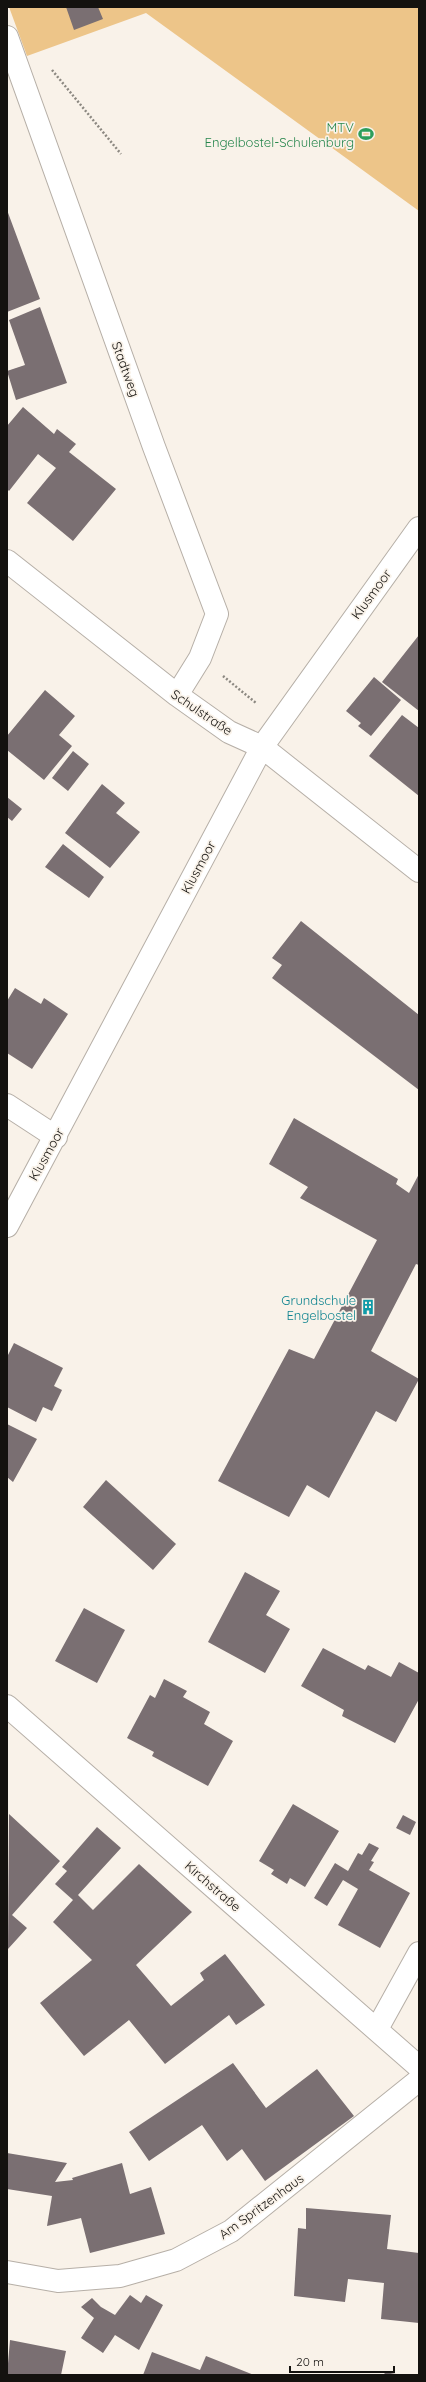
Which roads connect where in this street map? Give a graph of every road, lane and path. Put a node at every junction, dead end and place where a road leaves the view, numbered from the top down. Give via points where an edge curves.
1 (7, 37) edge
2 (21, 75) junction
3 (121, 154) dead end
4 (419, 528) edge
5 (7, 561) edge
6 (200, 658) junction
7 (177, 695) junction
8 (279, 721) junction
9 (262, 747) junction
10 (419, 871) edge
11 (7, 1105) edge
12 (56, 1137) junction
13 (7, 1226) edge
14 (7, 1706) edge
15 (419, 1953) edge
16 (377, 2029) junction
17 (419, 2067) edge
18 (419, 2080) edge
19 (7, 2272) edge

1 - 2 street, Stadtweg
2 - 3 path via 46,63
2 - 6 street, Stadtweg via 151,439 217,614
4 - 8 street, Klusmoor
5 - 7 street, Schulstraße
6 - 7 street, Stadtweg
6 - 8 path
7 - 9 street, Schulstraße via 229,732
8 - 9 street, Klusmoor
9 - 10 street, Schulstraße
9 - 12 street, Klusmoor
11 - 12 street
12 - 13 street, Klusmoor
14 - 16 street, Kirchstraße
15 - 16 street
16 - 17 street, Kirchstraße
18 - 19 street, Am Spritzenhaus via 232,2231 176,2260 120,2276 58,2281

